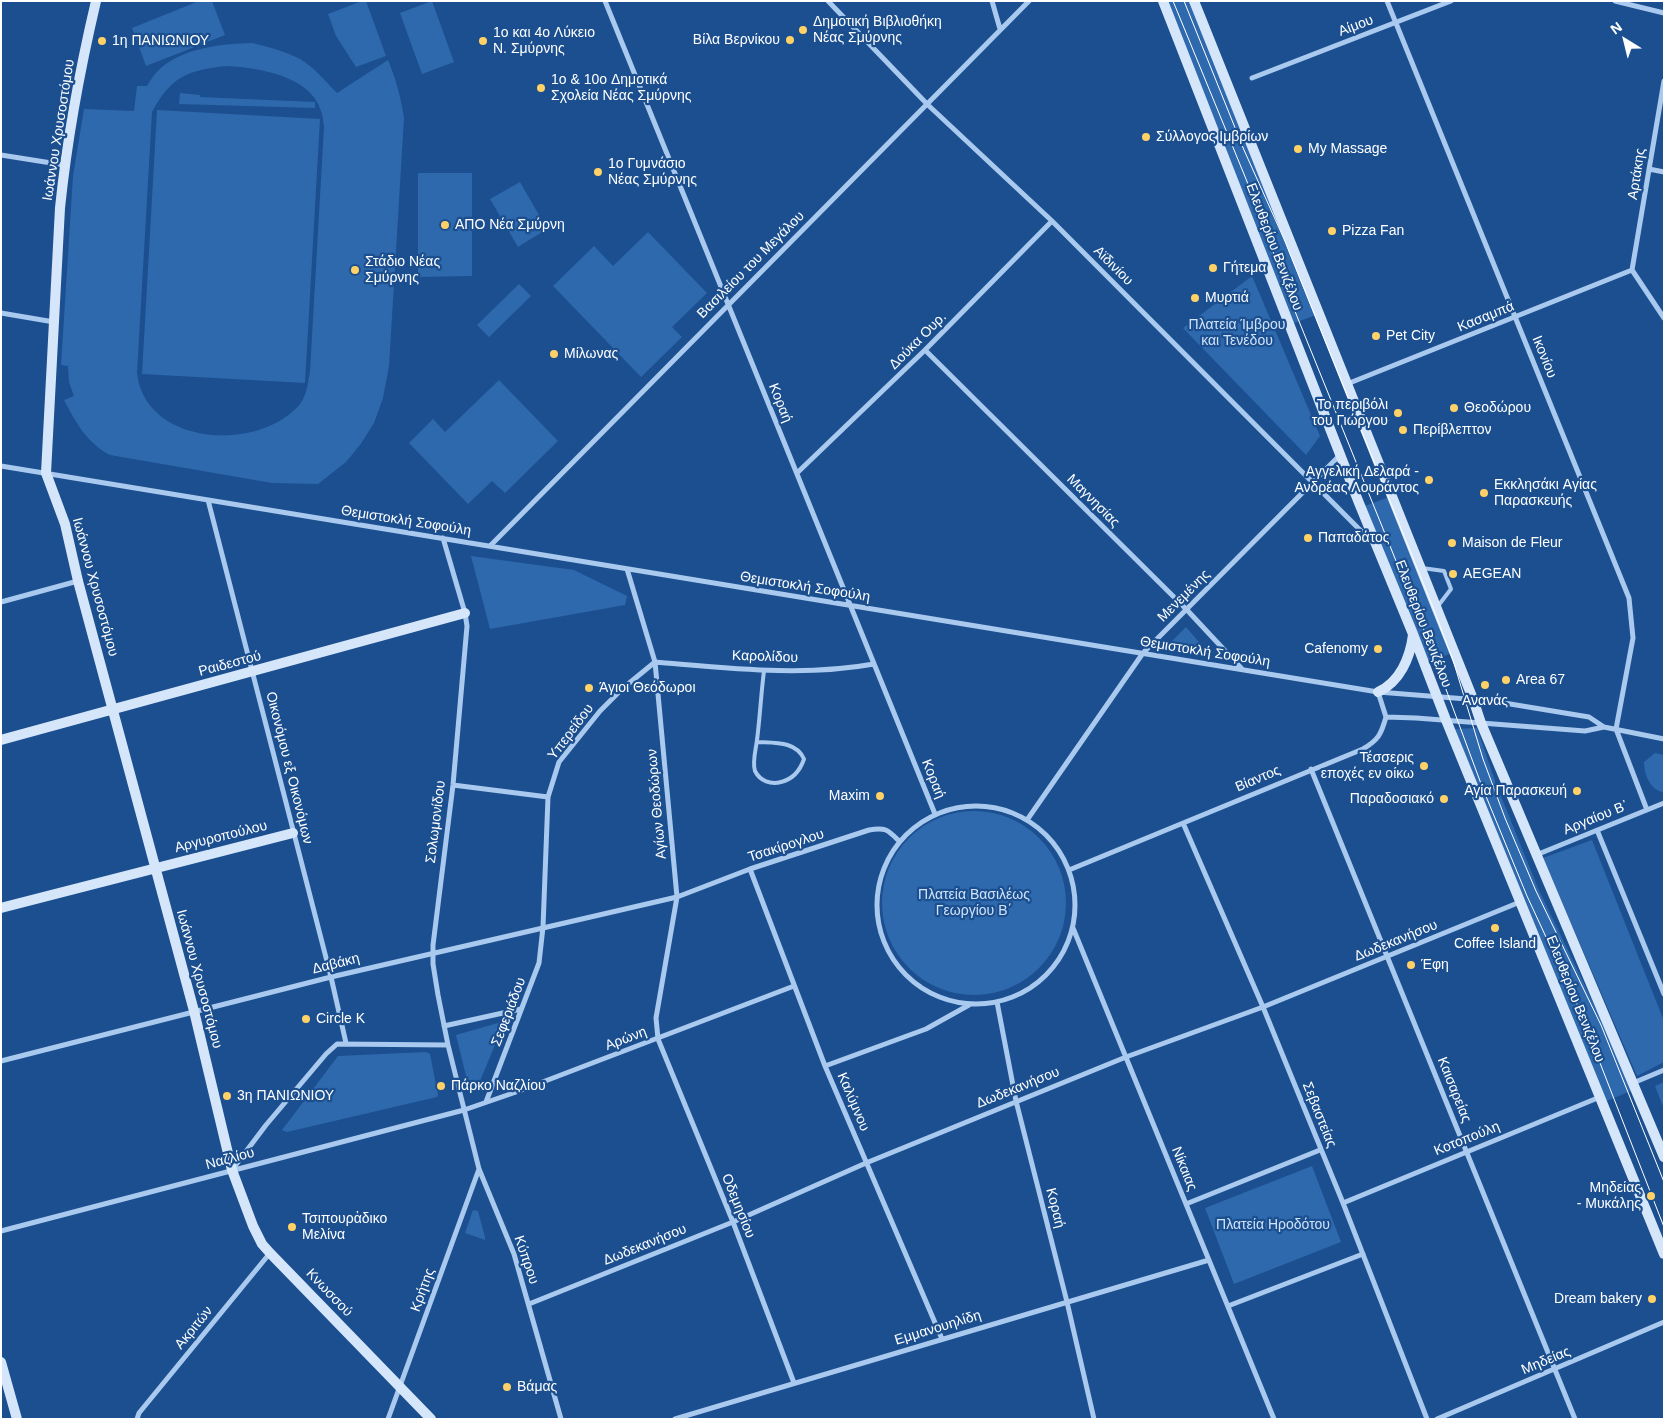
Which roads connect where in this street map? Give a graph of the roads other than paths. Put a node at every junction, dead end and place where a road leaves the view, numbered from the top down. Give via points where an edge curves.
1 (96, 1) edge
2 (606, 1) edge
3 (828, 1) edge
4 (992, 1) edge
5 (1029, 1) edge
6 (1163, 1) edge
7 (1194, 1) edge
8 (1387, 1) edge
9 (1451, 1) edge
10 (1614, 1) edge
11 (1664, 13) edge
12 (1396, 23) junction
13 (1000, 30) junction
14 (1252, 78) dead end
15 (1664, 81) edge
16 (928, 105) junction
17 (1, 155) edge
18 (64, 165) junction
19 (1649, 169) junction
20 (1664, 172) edge
21 (1052, 221) junction
22 (1632, 270) junction
23 (728, 304) junction
24 (1, 313) edge
25 (1516, 317) junction
26 (1664, 318) edge
27 (54, 322) junction
28 (925, 350) junction
29 (1347, 384) junction
30 (1341, 454) junction
31 (1, 466) edge
32 (46, 473) junction
33 (797, 473) junction
34 (1312, 482) junction
35 (208, 500) junction
36 (443, 538) junction
37 (490, 546) junction
38 (1379, 549) junction
39 (1420, 568) junction
40 (627, 569) junction
41 (78, 581) junction
42 (1, 602) edge
43 (849, 605) junction
44 (1436, 608) junction
45 (1187, 610) junction
46 (466, 613) junction
47 (1414, 634) junction
48 (1143, 653) junction
49 (655, 662) junction
50 (874, 664) junction
51 (1242, 670) junction
52 (764, 671) junction
53 (253, 672) junction
54 (1378, 692) junction
55 (1437, 697) junction
56 (1473, 699) junction
57 (114, 710) junction
58 (1386, 718) junction
59 (1446, 720) junction
60 (1481, 722) junction
61 (1604, 727) junction
62 (1616, 729) junction
63 (1664, 739) edge
64 (1, 740) edge
65 (757, 742) junction
66 (1311, 770) junction
67 (453, 785) junction
68 (548, 797) junction
69 (1664, 804) edge
70 (1647, 810) junction
71 (935, 814) junction
72 (1027, 820) junction
73 (1183, 823) junction
74 (1597, 830) junction
75 (293, 833) junction
76 (899, 841) junction
77 (1536, 854) junction
78 (156, 867) junction
79 (750, 870) junction
80 (1069, 870) junction
81 (677, 897) junction
82 (1520, 902) junction
83 (1, 908) edge
84 (544, 927) junction
85 (1072, 928) junction
86 (433, 952) junction
87 (1388, 956) junction
88 (331, 977) junction
89 (794, 986) junction
90 (1664, 994) edge
91 (997, 1002) junction
92 (970, 1004) junction
93 (1263, 1007) junction
94 (521, 1010) junction
95 (194, 1011) junction
96 (444, 1026) junction
97 (658, 1039) junction
98 (346, 1043) junction
99 (448, 1046) junction
100 (1126, 1057) junction
101 (1, 1061) edge
102 (826, 1066) junction
103 (1664, 1070) edge
104 (1633, 1083) junction
105 (1600, 1097) junction
106 (1016, 1101) junction
107 (486, 1102) junction
108 (464, 1110) junction
109 (1320, 1150) junction
110 (1466, 1152) junction
111 (1664, 1157) edge
112 (866, 1164) junction
113 (479, 1169) junction
114 (232, 1170) junction
115 (1343, 1203) junction
116 (1186, 1204) junction
117 (733, 1222) junction
118 (1, 1231) edge
119 (270, 1253) junction
120 (1363, 1254) junction
121 (1664, 1254) edge
122 (1209, 1260) junction
123 (1067, 1302) junction
124 (529, 1304) junction
125 (1228, 1306) junction
126 (1664, 1322) edge
127 (942, 1339) junction
128 (1, 1363) edge
129 (1555, 1370) junction
130 (794, 1383) junction
131 (400, 1386) junction
132 (17, 1419) edge
133 (137, 1419) edge
134 (388, 1419) edge
135 (431, 1419) edge
136 (561, 1419) edge
137 (675, 1419) edge
138 (1094, 1419) edge
139 (1274, 1419) edge
140 (1427, 1419) edge
141 (1437, 1419) edge
142 (1575, 1419) edge

1 - 18 main road, Ιωάννου Χρυσοστόμου
2 - 23 street, Κοραή
3 - 16 street, Αϊδινίου
4 - 13 street
5 - 13 street, Βασιλείου του Μεγάλου
6 - 30 main road, Ελευθερίου Βενιζέλου
7 - 29 main road, Ελευθερίου Βενιζέλου
8 - 12 street, Ικονίου
9 - 12 street, Αίμου
10 - 11 street
12 - 14 street, Αίμου
12 - 25 street, Ικονίου
13 - 16 street, Βασιλείου του Μεγάλου
15 - 19 street, Αρτάκης
16 - 21 street, Αϊδινίου
16 - 23 street, Βασιλείου του Μεγάλου
17 - 18 street
18 - 27 main road, Ιωάννου Χρυσοστόμου
19 - 20 street
19 - 22 street, Αρτάκης
21 - 28 street, Δούκα Ουρ.
21 - 34 street, Αϊδινίου
22 - 25 street, Κασαμπά
22 - 26 street
23 - 33 street, Κοραή
23 - 37 street, Βασιλείου του Μεγάλου
24 - 27 street
25 - 29 street, Κασαμπά
25 - 62 street, Ικονίου via 1630,598 1634,638
27 - 32 main road, Ιωάννου Χρυσοστόμου
28 - 33 street, Δούκα Ουρ.
28 - 45 street, Μαγνησίας
29 - 39 main road, Ελευθερίου Βενιζέλου
30 - 34 street, Μενεμένης
30 - 38 main road, Ελευθερίου Βενιζέλου
31 - 32 street, Θεμιστοκλή Σοφούλη
32 - 35 street, Θεμιστοκλή Σοφούλη
32 - 41 main road, Ιωάννου Χρυσοστόμου via 65,524
33 - 43 street, Κοραή
34 - 38 street, Αϊδινίου
34 - 45 street, Μενεμένης
35 - 36 street, Θεμιστοκλή Σοφούλη
35 - 53 street, Οικονόμου εξ Οικονόμων
36 - 37 street, Θεμιστοκλή Σοφούλη
36 - 46 street, Σολωμονίδου
37 - 40 street, Θεμιστοκλή Σοφούλη
38 - 47 main road, Ελευθερίου Βενιζέλου
39 - 44 main road, Ελευθερίου Βενιζέλου
39 - 44 lane via 1444,571 1448,580 1451,589
40 - 43 street, Θεμιστοκλή Σοφούλη
40 - 49 street, Αγίων Θεοδώρων
41 - 42 street
41 - 57 main road, Ιωάννου Χρυσοστόμου
43 - 48 street, Θεμιστοκλή Σοφούλη
43 - 50 street, Κοραή
44 - 56 main road, Ελευθερίου Βενιζέλου
45 - 48 street, Μενεμένης
45 - 51 street, Μαγνησίας
46 - 53 main road, Ραιδεστού
46 - 67 street, Σολωμονίδου via 467,644
47 - 54 main road via 1410,654 1402,670
47 - 55 main road, Ελευθερίου Βενιζέλου
48 - 51 street, Θεμιστοκλή Σοφούλη
48 - 72 street, Μενεμένης
49 - 52 street, Καρολίδου
49 - 68 street, Υπερείδου via 622,689 587,725 559,762
49 - 81 street, Αγίων Θεοδώρων
50 - 52 street, Καρολίδου via 849,669
50 - 71 street, Κοραή
51 - 54 street, Θεμιστοκλή Σοφούλη
52 - 65 lane
53 - 57 main road, Ραιδεστού
53 - 75 street, Οικονόμου εξ Οικονόμων
54 - 55 street, Θεμιστοκλή Σοφούλη
54 - 58 street
55 - 56 street, Θεμιστοκλή Σοφούλη
55 - 59 main road, Ελευθερίου Βενιζέλου
56 - 60 main road, Ελευθερίου Βενιζέλου
56 - 61 street, Θεμιστοκλή Σοφούλη via 1589,717
57 - 64 main road, Ραιδεστού
57 - 78 main road, Ιωάννου Χρυσοστόμου
58 - 59 street
58 - 66 street, Βίαντος via 1381,734 1373,743
59 - 60 street, Θεμιστοκλή Σοφούλη
59 - 82 main road, Ελευθερίου Βενιζέλου
60 - 61 street, Θεμιστοκλή Σοφούλη via 1585,731
60 - 77 main road, Ελευθερίου Βενιζέλου
61 - 62 street, Θεμιστοκλή Σοφούλη
62 - 63 street, Θεμιστοκλή Σοφούλη
62 - 70 street
65 - 65 lane via 755,770 771,784 783,782 802,767 804,759 795,747
66 - 73 street, Βίαντος
66 - 87 street, Καισαρείας
67 - 68 street
67 - 86 street, Σολωμονίδου
68 - 84 street, Υπερείδου
69 - 70 street, Αργαίου Β᾽
70 - 74 street, Αργαίου Β᾽
71 - 72 street via 966,806 982,806 1013,812
71 - 76 street
72 - 80 street via 1048,837
73 - 80 street, Βίαντος
73 - 93 street, Σεβαστείας
74 - 77 street, Αργαίου Β᾽
74 - 90 street
75 - 78 main road, Αργυροπούλου
75 - 88 street, Οικονόμου εξ Οικονόμων
76 - 79 street, Τσακίρογλου via 882,828 869,830
76 - 92 street via 888,856 877,892 876,910 885,947 901,971 922,989 938,997
77 - 104 main road, Ελευθερίου Βενιζέλου
78 - 83 main road, Αργυροπούλου
78 - 95 main road, Ιωάννου Χρυσοστόμου
79 - 81 street, Τσακίρογλου
79 - 89 street, Καλύμνου
80 - 85 street via 1075,911
81 - 84 street, Δαβάκη
81 - 97 street, Αγίων Θεοδώρων via 656,1018
82 - 87 street, Δωδεκανήσου
82 - 105 main road, Ελευθερίου Βενιζέλου
84 - 86 street, Δαβάκη
84 - 94 street, Σεφεριάδου via 539,963
85 - 91 street via 1058,960 1040,981
85 - 100 street, Νίκαιας
86 - 88 street, Δαβάκη
86 - 96 street, Σολωμονίδου
87 - 93 street, Δωδεκανήσου
87 - 110 street, Καισαρείας
88 - 95 street, Δαβάκη
88 - 98 street, Οικονόμου εξ Οικονόμων
89 - 97 street, Αρώνη
89 - 102 street, Καλύμνου
91 - 92 street
91 - 106 street, Κοραή
92 - 102 street via 926,1029
93 - 100 street, Δωδεκανήσου
93 - 109 street, Σεβαστείας
94 - 96 street
94 - 107 street, Σεφεριάδου
95 - 101 street, Δαβάκη
95 - 114 main road, Ιωάννου Χρυσοστόμου
96 - 99 street, Σολωμονίδου
97 - 107 street, Αρώνη
97 - 117 street, Οδεμησίου
98 - 99 street
98 - 114 street via 337,1044 326,1054
99 - 108 street, Σολωμονίδου
100 - 106 street, Δωδεκανήσου
100 - 116 street, Νίκαιας
102 - 112 street, Καλύμνου
103 - 104 street
104 - 111 main road, Ελευθερίου Βενιζέλου
105 - 110 street, Κοτοπούλη
105 - 121 main road, Ελευθερίου Βενιζέλου
106 - 112 street, Δωδεκανήσου
106 - 123 street, Κοραή
107 - 108 street, Αρώνη
108 - 113 street, Κύπρου
108 - 114 street, Ναζλίου
109 - 115 street, Σεβαστείας
109 - 116 street
110 - 115 street, Κοτοπούλη
110 - 129 street, Καισαρείας
112 - 117 street, Δωδεκανήσου
112 - 127 street, Καλύμνου
113 - 124 street, Κύπρου via 514,1254
113 - 131 street, Κρήτης
114 - 118 street, Ναζλίου
114 - 119 main road, Κνωσσού via 253,1226
115 - 120 street, Σεβαστείας
116 - 122 street, Νίκαιας
117 - 124 street, Δωδεκανήσου
117 - 130 street, Οδεμησίου
119 - 131 main road, Κνωσσού
119 - 133 street, Ακριτών
120 - 125 street
120 - 140 street, Σεβαστείας
122 - 123 street, Εμμανουηλίδη
122 - 125 street, Νίκαιας
123 - 127 street, Εμμανουηλίδη
123 - 138 street, Κοραή
124 - 136 street, Κύπρου
125 - 139 street, Νίκαιας
126 - 129 street, Μηδείας
127 - 130 street, Εμμανουηλίδη
128 - 132 main road
129 - 141 street, Μηδείας
129 - 142 street, Καισαρείας
130 - 137 street, Εμμανουηλίδη
131 - 134 street, Κρήτης
131 - 135 main road, Κνωσσού

